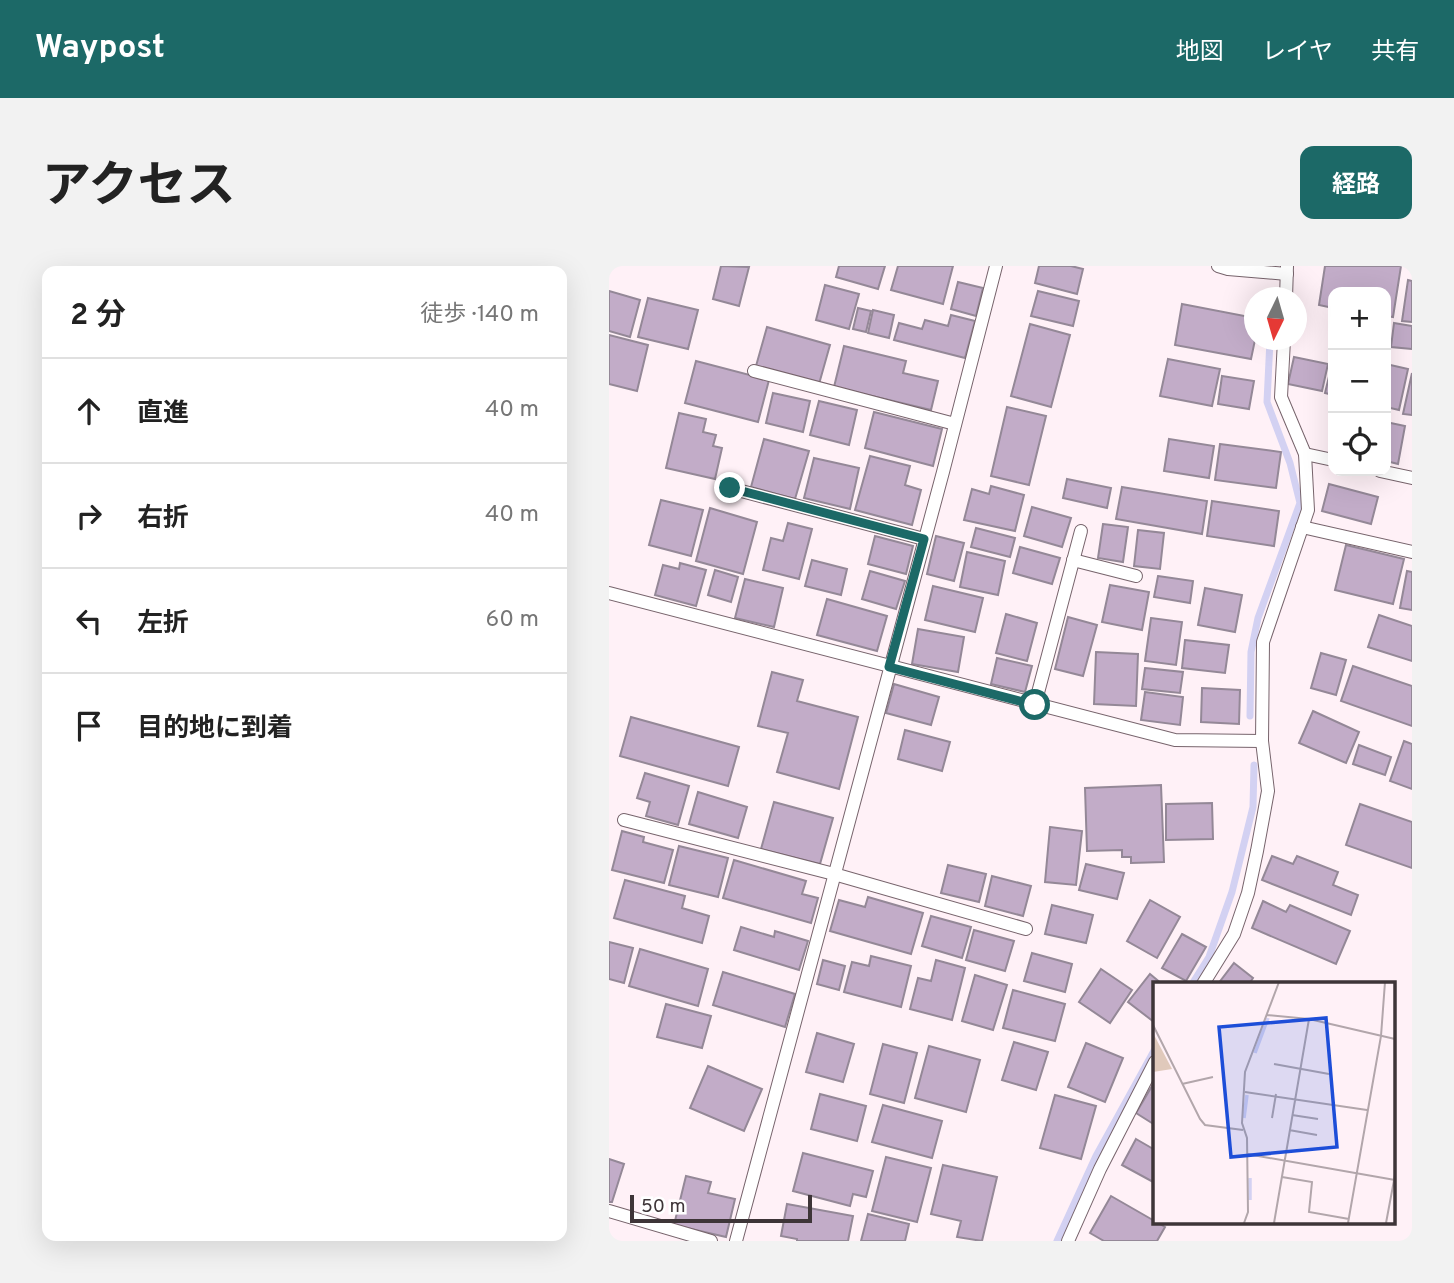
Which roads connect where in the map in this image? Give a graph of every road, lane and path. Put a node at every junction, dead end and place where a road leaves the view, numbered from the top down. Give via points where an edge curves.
1 (996, 266) edge
2 (1218, 266) edge
3 (1287, 270) edge
4 (1283, 350) edge
5 (754, 371) dead end
6 (955, 424) junction
7 (1305, 454) junction
8 (1328, 459) edge
9 (1391, 473) edge
10 (1412, 478) edge
11 (730, 488) dead end
12 (1302, 527) junction
13 (1081, 531) dead end
14 (924, 539) junction
15 (1412, 552) edge
16 (1073, 560) junction
17 (1136, 576) dead end
18 (609, 593) edge
19 (889, 667) junction
20 (1035, 705) junction
21 (1262, 741) junction
22 (624, 820) dead end
23 (834, 874) junction
24 (1026, 929) dead end
25 (1204, 982) edge
26 (1153, 1066) edge
27 (609, 1211) edge
28 (711, 1241) edge
29 (736, 1241) edge
30 (1068, 1241) edge

1 - 6 lane
2 - 3 lane
4 - 7 lane via 1281,397
5 - 6 lane
6 - 14 lane
7 - 8 lane
7 - 12 lane via 1308,510
9 - 10 lane
11 - 14 lane
12 - 15 lane
12 - 21 lane via 1263,642
13 - 16 lane
14 - 19 lane
16 - 17 lane
16 - 20 lane
18 - 19 lane
19 - 20 lane
19 - 23 lane
20 - 21 lane via 1175,740
21 - 25 lane via 1268,791 1248,893 1234,934
22 - 23 lane
23 - 24 lane
23 - 29 lane
26 - 30 lane
27 - 28 lane

